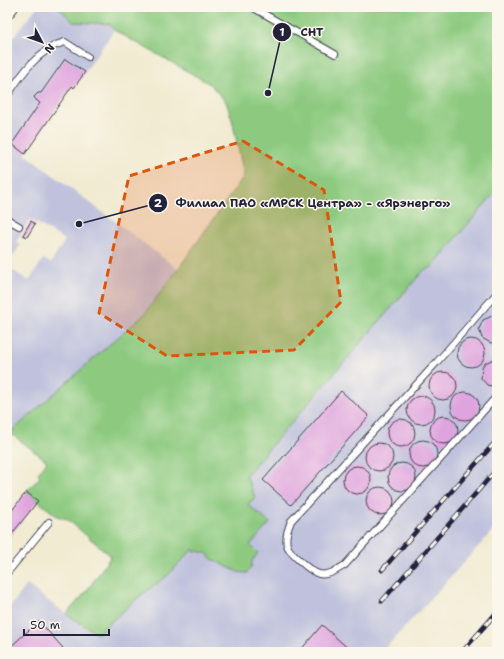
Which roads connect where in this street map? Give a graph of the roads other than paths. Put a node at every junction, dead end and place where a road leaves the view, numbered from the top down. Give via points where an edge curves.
1 (12, 7) edge
2 (252, 7) edge
3 (7, 13) edge
4 (334, 54) dead end
5 (88, 57) dead end
6 (7, 96) edge
7 (7, 219) edge
8 (19, 226) dead end
9 (497, 293) edge
10 (497, 396) edge
11 (49, 522) dead end
12 (7, 574) edge

1 - 3 street
2 - 4 lane
5 - 6 lane via 66,42 56,44 29,66
7 - 8 lane
9 - 10 lane via 291,521 286,534 287,546 296,558 319,574 332,573 345,565
11 - 12 lane

